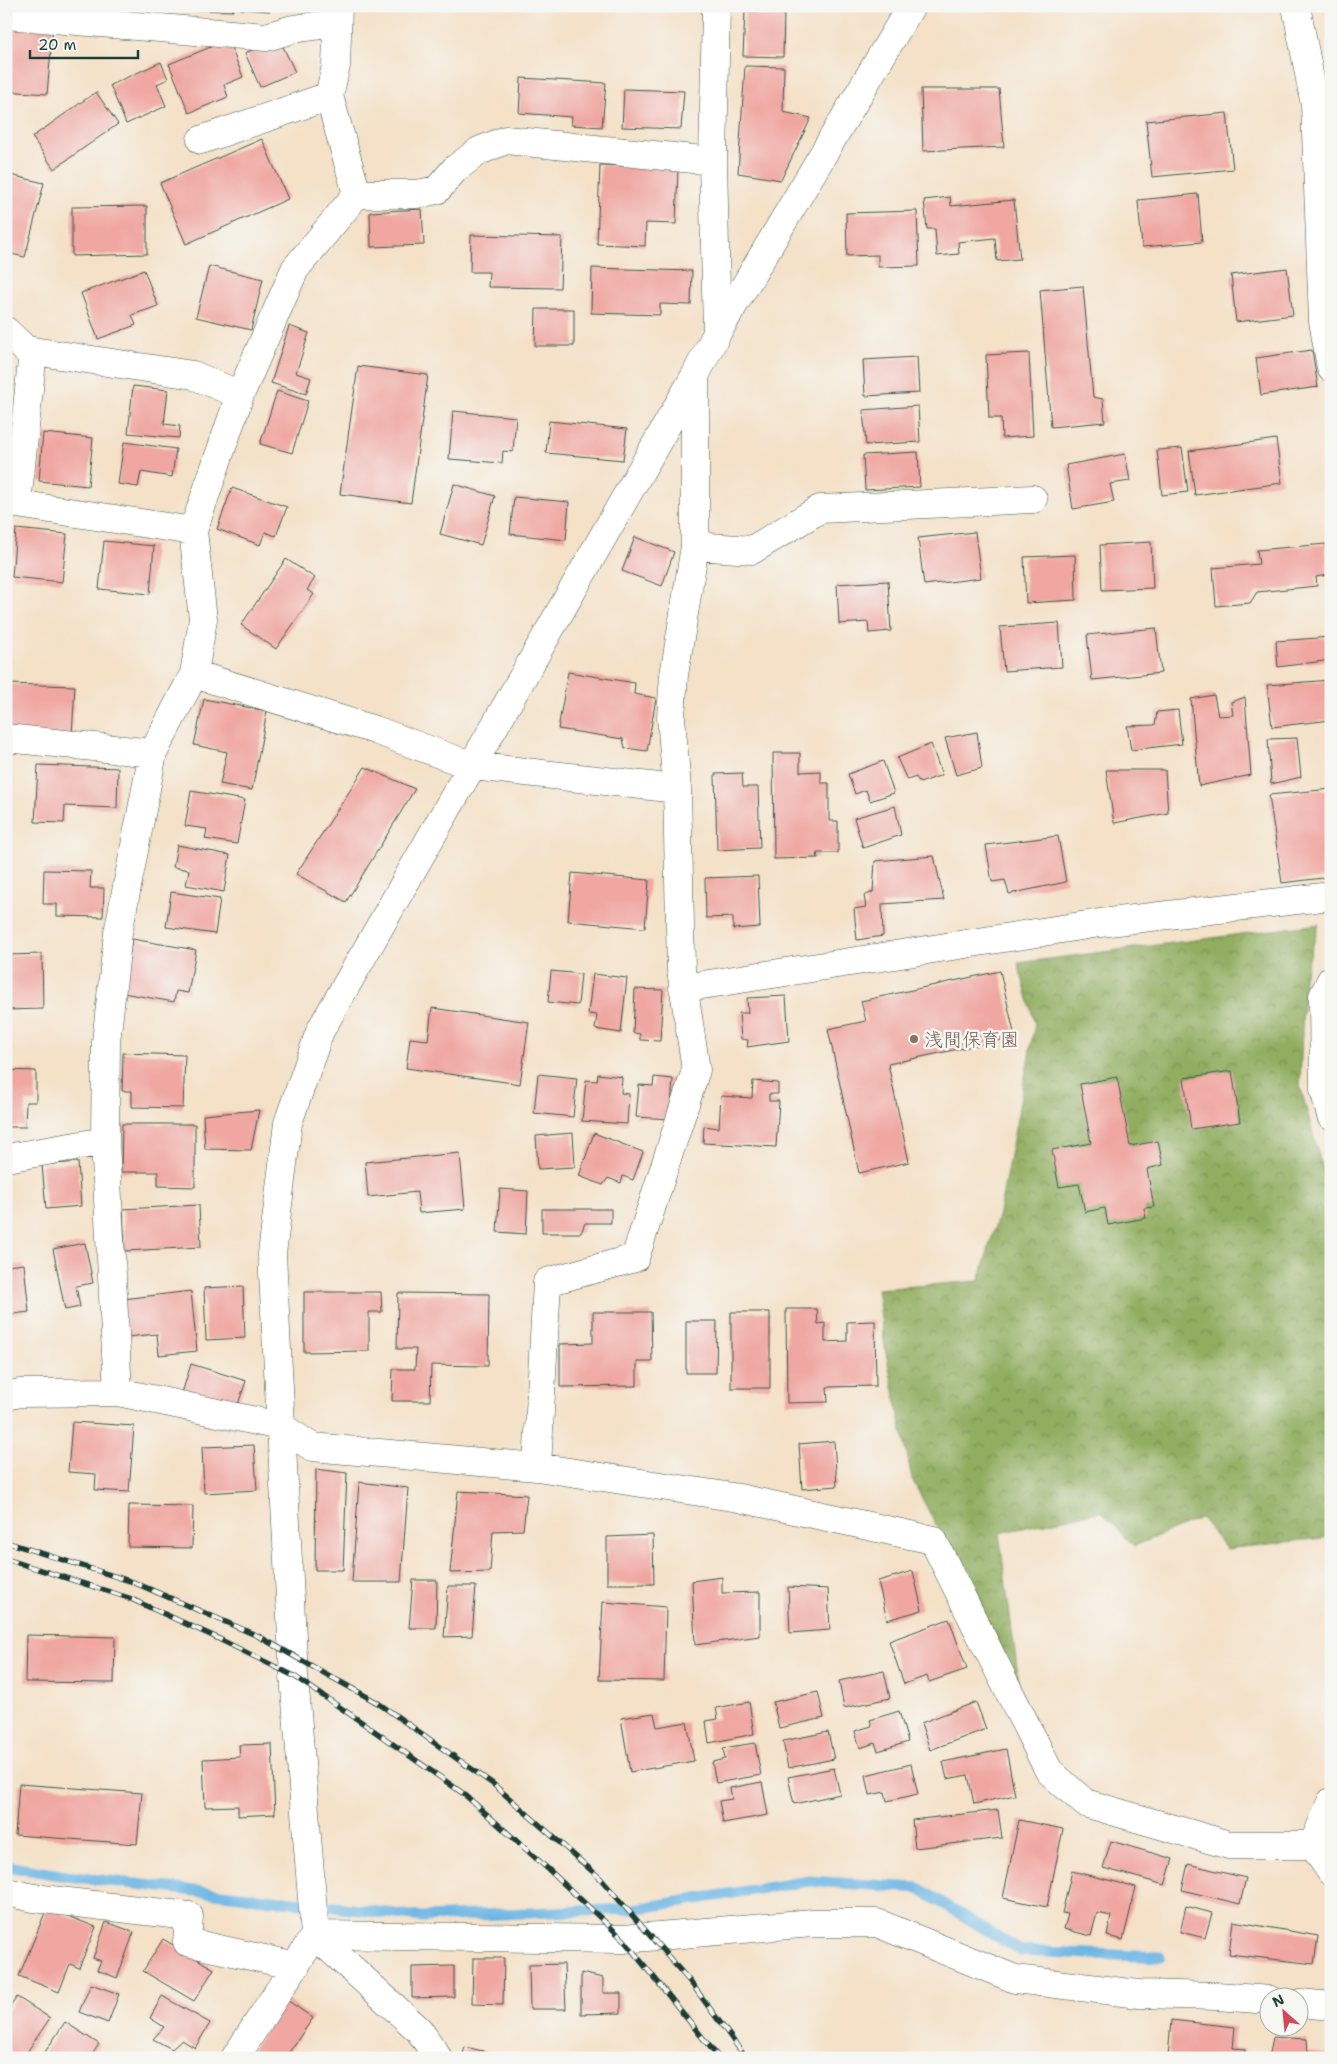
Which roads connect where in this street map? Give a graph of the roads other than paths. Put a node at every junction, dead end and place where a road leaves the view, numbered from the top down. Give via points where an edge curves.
1 (716, 6) edge
2 (911, 6) edge
3 (1296, 6) edge
4 (6, 15) edge
5 (338, 15) edge
6 (177, 17) edge
7 (329, 96) junction
8 (1323, 104) edge
9 (201, 140) dead end
10 (713, 161) junction
11 (357, 194) junction
12 (1327, 320) edge
13 (6, 331) edge
14 (717, 333) junction
15 (33, 351) junction
16 (1331, 368) edge
17 (695, 376) junction
18 (240, 395) junction
19 (1033, 499) dead end
20 (194, 531) junction
21 (695, 546) junction
22 (194, 674) junction
23 (6, 738) edge
24 (153, 753) junction
25 (472, 766) junction
26 (677, 789) junction
27 (1331, 896) edge
28 (1331, 980) edge
29 (683, 988) junction
30 (1331, 1116) edge
31 (105, 1141) junction
32 (6, 1158) edge
33 (118, 1392) junction
34 (6, 1396) edge
35 (280, 1426) junction
36 (537, 1467) junction
37 (1331, 1802) edge
38 (1314, 1845) junction
39 (1331, 1872) edge
40 (6, 1892) edge
41 (315, 1935) junction
42 (296, 1966) junction
43 (1260, 1999) edge
44 (1310, 2004) edge
45 (1331, 2006) edge
46 (235, 2058) edge
47 (438, 2058) edge

1 - 10 street
2 - 14 street
3 - 8 street
4 - 6 street
5 - 6 street via 266,37
5 - 7 street via 336,66
7 - 9 street
7 - 11 street
8 - 12 street
10 - 11 street via 506,140 455,169 437,190 417,194
10 - 14 street
11 - 18 street via 295,269
12 - 16 street
13 - 15 street via 26,350
14 - 17 street
15 - 18 street via 192,375
15 - 20 street via 17,504
17 - 21 street
17 - 25 street
18 - 20 street
19 - 21 street via 820,509 752,550
20 - 22 street via 203,619
21 - 26 street via 674,675 671,717
22 - 24 street
22 - 25 street via 375,730
23 - 24 street
24 - 31 street via 118,933 106,1042
25 - 26 street
25 - 35 street via 320,1031 288,1123 272,1254
26 - 29 street
27 - 29 street via 1100,923
28 - 30 street via 1324,996 1324,1089
29 - 36 street via 696,1070 635,1258 547,1282
31 - 32 street
31 - 33 street
33 - 34 street
33 - 35 street
35 - 36 street via 312,1447
35 - 41 street via 294,1676
36 - 38 street via 739,1498 933,1540 1049,1771 1084,1803 1229,1845
37 - 38 street
38 - 39 street
40 - 42 street via 190,1916 187,1942
41 - 42 street
41 - 43 street via 623,1939 813,1923 877,1923 1015,1979 1139,1994
41 - 47 street via 419,2030
42 - 46 street
44 - 45 street

